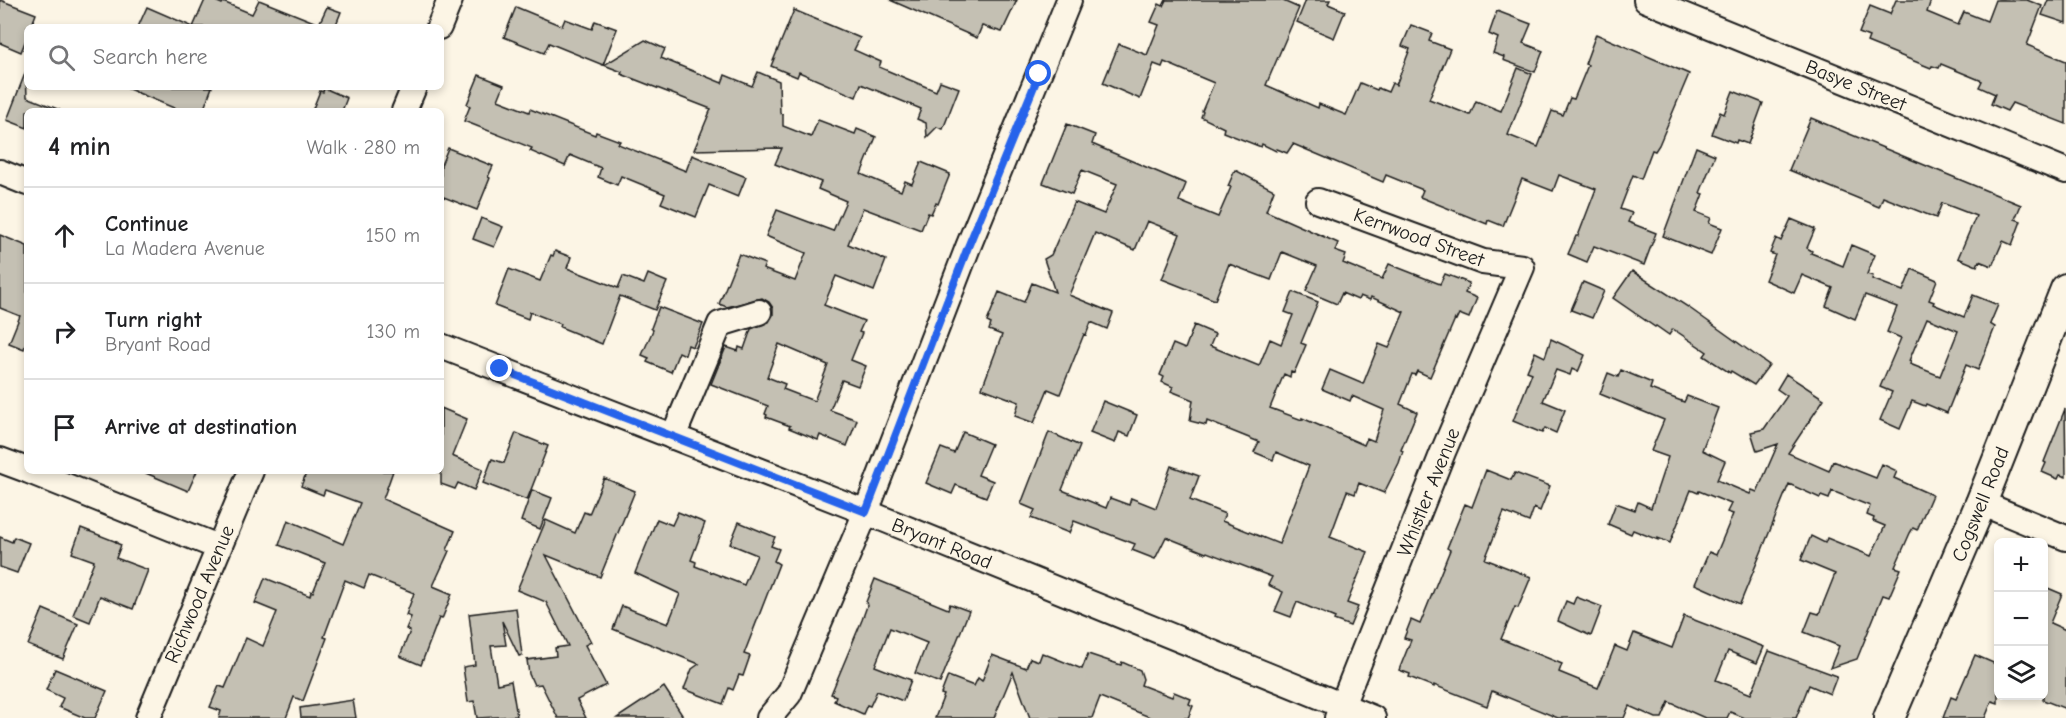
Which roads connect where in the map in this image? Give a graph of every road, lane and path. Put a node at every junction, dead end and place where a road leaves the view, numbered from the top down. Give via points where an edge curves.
1 (450, 0) edge
2 (1069, 0) edge
3 (1646, 0) edge
4 (440, 24) edge
5 (413, 90) edge
6 (405, 108) edge
7 (2066, 171) edge
8 (0, 172) edge
9 (24, 182) edge
10 (1318, 201) dead end
11 (1522, 267) joint
12 (2066, 289) edge
13 (759, 312) dead end
14 (444, 347) edge
15 (673, 437) junction
16 (0, 460) edge
17 (24, 469) edge
18 (36, 474) edge
19 (250, 474) edge
20 (1981, 503) junction
21 (866, 512) junction
22 (2066, 538) edge
23 (218, 547) junction
24 (1340, 712) edge
25 (148, 718) edge
26 (769, 718) edge
27 (1373, 718) edge
28 (1889, 718) edge

1 - 4 street
2 - 21 street
3 - 7 street, Basye Street
5 - 6 street
8 - 9 street
10 - 11 street, Kerrwood Street via 1483,262
11 - 24 street, Whistler Avenue via 1443,452
12 - 20 street, Cogswell Road
13 - 15 street via 720,324
14 - 15 street, Bryant Road
15 - 21 street, Bryant Road
16 - 17 street
18 - 23 street
19 - 23 street, Richwood Avenue
20 - 22 street
20 - 28 street, Cogswell Road
21 - 24 street, Bryant Road
21 - 26 street via 789,694
23 - 25 street, Richwood Avenue
24 - 27 street, Bryant Road

